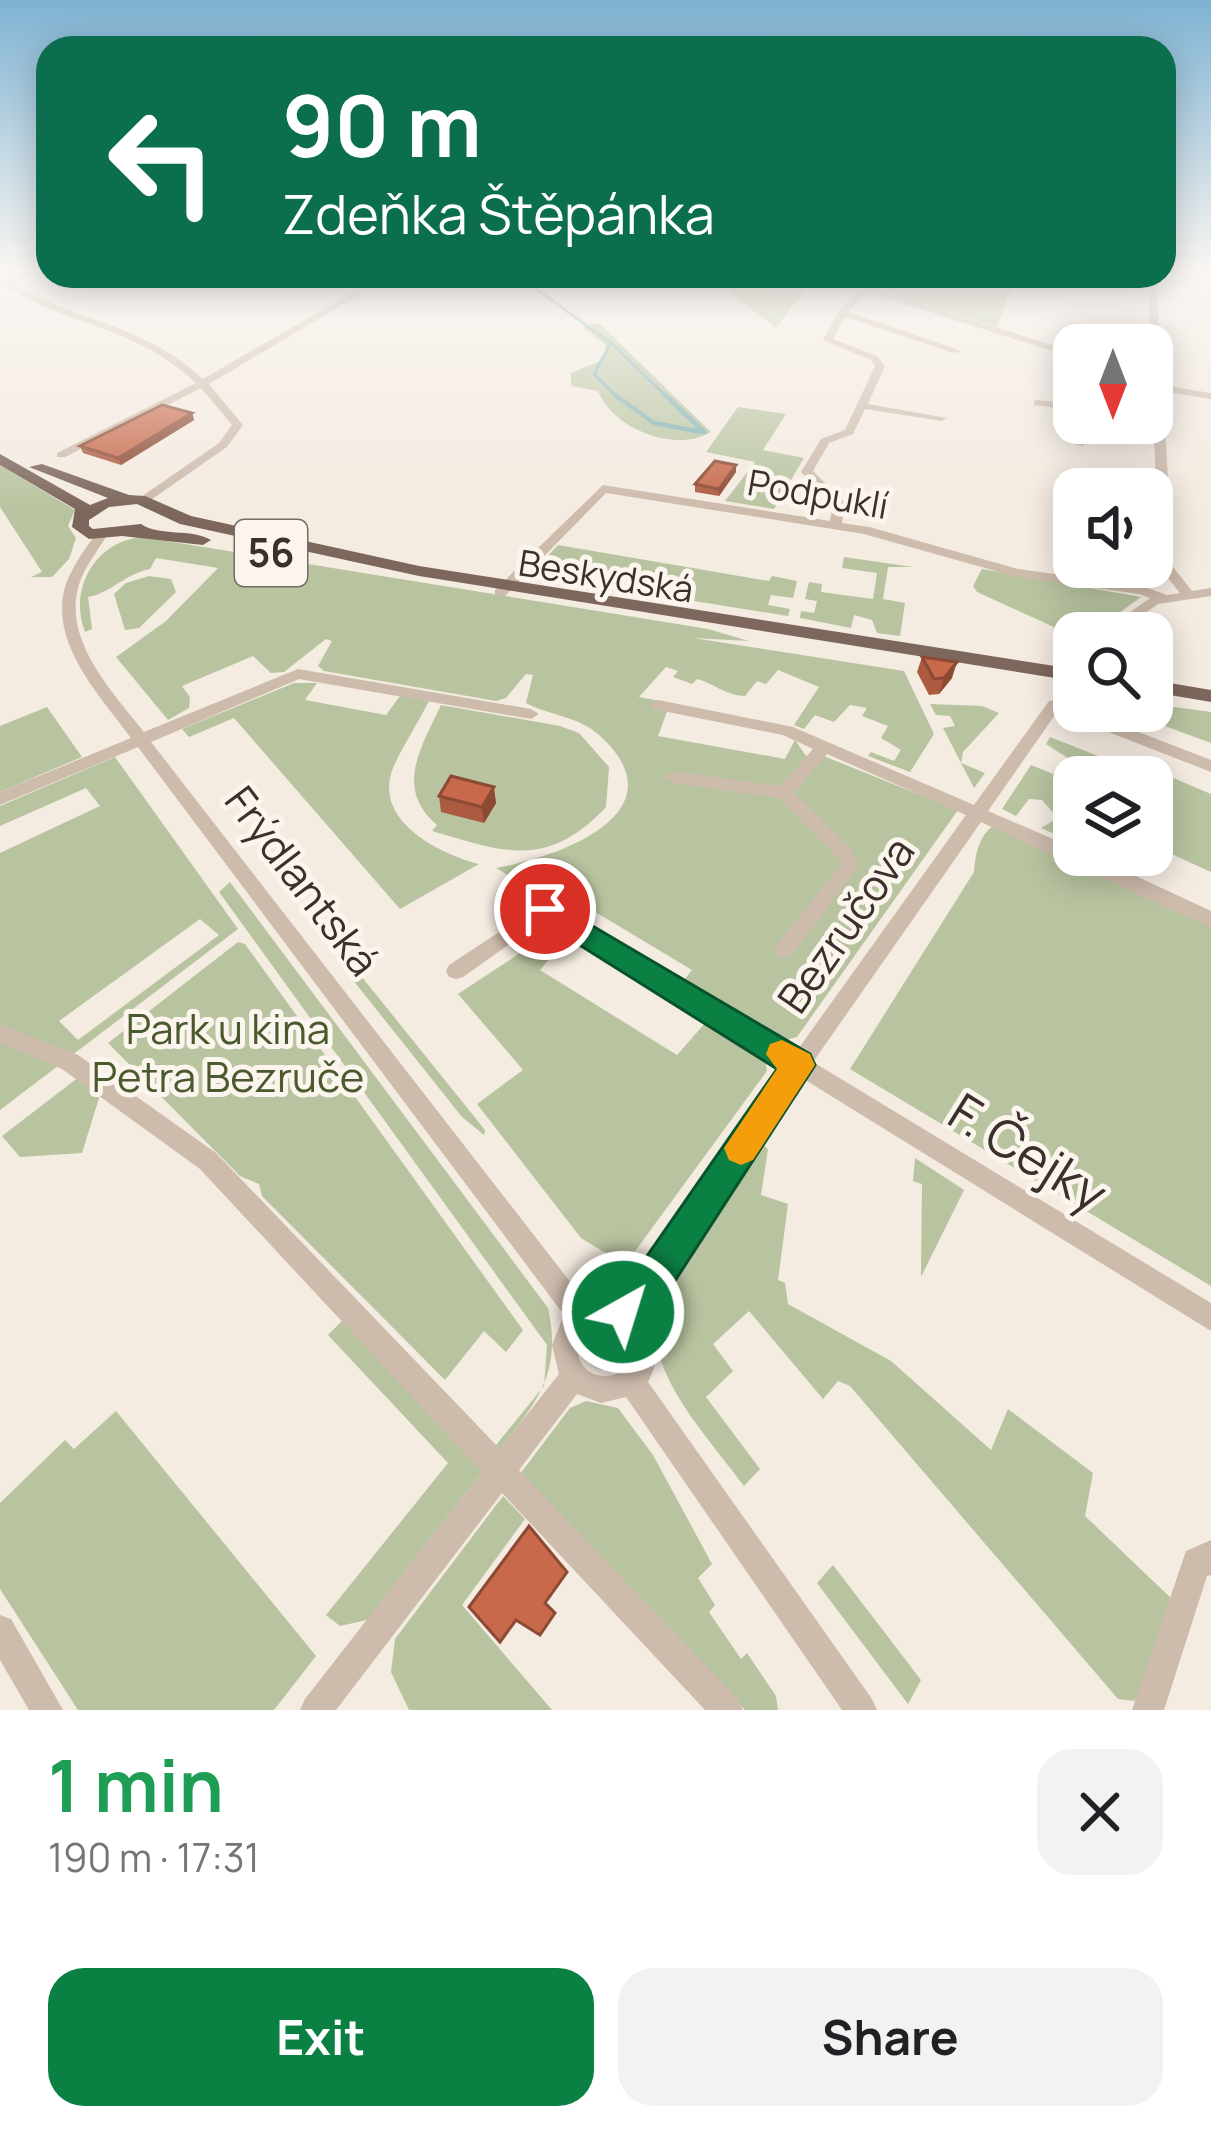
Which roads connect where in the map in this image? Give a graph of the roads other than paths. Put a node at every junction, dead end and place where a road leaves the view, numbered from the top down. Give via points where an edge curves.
1 (156, 350) edge
2 (259, 350) edge
3 (849, 350) edge
4 (954, 350) edge
5 (958, 351) dead end
6 (207, 380) junction
7 (1173, 387) edge
8 (1211, 397) edge
9 (1037, 403) dead end
10 (1053, 405) edge
11 (863, 406) junction
12 (942, 418) dead end
13 (1160, 444) edge
14 (0, 448) edge
15 (61, 455) dead end
16 (0, 459) edge
17 (125, 499) junction
18 (152, 506) junction
19 (84, 517) junction
20 (836, 525) junction
21 (128, 533) junction
22 (100, 537) junction
23 (502, 589) junction
24 (1211, 592) edge
25 (1186, 593) junction
26 (1163, 598) junction
27 (1141, 612) edge
28 (1053, 676) edge
29 (1173, 689) edge
30 (1211, 695) edge
31 (1173, 699) edge
32 (658, 705) dead end
33 (1211, 705) edge
34 (531, 714) dead end
35 (142, 738) junction
36 (824, 747) junction
37 (1211, 766) edge
38 (673, 777) dead end
39 (784, 794) junction
40 (0, 799) edge
41 (979, 809) junction
42 (1053, 845) edge
43 (1118, 876) edge
44 (1211, 920) edge
45 (784, 950) dead end
46 (456, 971) dead end
47 (0, 1033) edge
48 (799, 1065) junction
49 (581, 1316) junction
50 (629, 1316) junction
51 (1211, 1318) edge
52 (574, 1375) junction
53 (631, 1381) junction
54 (499, 1474) junction
55 (1211, 1555) edge
56 (0, 1630) edge
57 (46, 1710) edge
58 (316, 1710) edge
59 (727, 1710) edge
60 (861, 1710) edge
61 (1148, 1710) edge

1 - 6 street
2 - 6 street
3 - 11 street via 880,364
4 - 5 street
6 - 15 street
6 - 18 street via 237,428
7 - 8 street
9 - 10 street
11 - 12 street
11 - 20 street via 849,432 826,440 807,472 839,503
13 - 25 street via 1166,567
14 - 17 main road, 56
16 - 19 main road via 82,507
17 - 18 main road, 56
17 - 19 main road, 56
18 - 21 main road, 56 via 148,526
18 - 23 main road, Beskydská / 56
19 - 22 main road via 82,530
20 - 23 street, Podpuklí via 603,488
20 - 26 street, Podpuklí via 1017,573
21 - 22 main road, 56
21 - 23 main road, Beskydská / 56
22 - 35 street, Frýdlantská via 71,579 67,620 95,676
23 - 28 main road, Beskydská / 56
24 - 25 street, Podpuklí
25 - 26 street, Podpuklí
26 - 27 street, Podpuklí
29 - 30 main road
31 - 33 main road
32 - 36 street
34 - 35 street via 298,674
35 - 40 street
35 - 49 street, Frýdlantská
36 - 39 street
36 - 41 street
37 - 41 street, Bezručova via 1054,705
38 - 39 street
39 - 45 street via 850,866
41 - 42 street
41 - 48 street, Bezručova
43 - 44 street
46 - 48 street, F. Čejky via 545,909
47 - 54 street via 67,1060 208,1161
48 - 50 street, Bezručova
48 - 51 street, F. Čejky
49 - 50 street via 601,1307
49 - 52 street via 566,1344
50 - 53 street via 644,1352
52 - 53 street via 602,1391
52 - 54 street
53 - 60 street
54 - 58 street
54 - 59 street
55 - 61 street via 1197,1562
56 - 57 street

